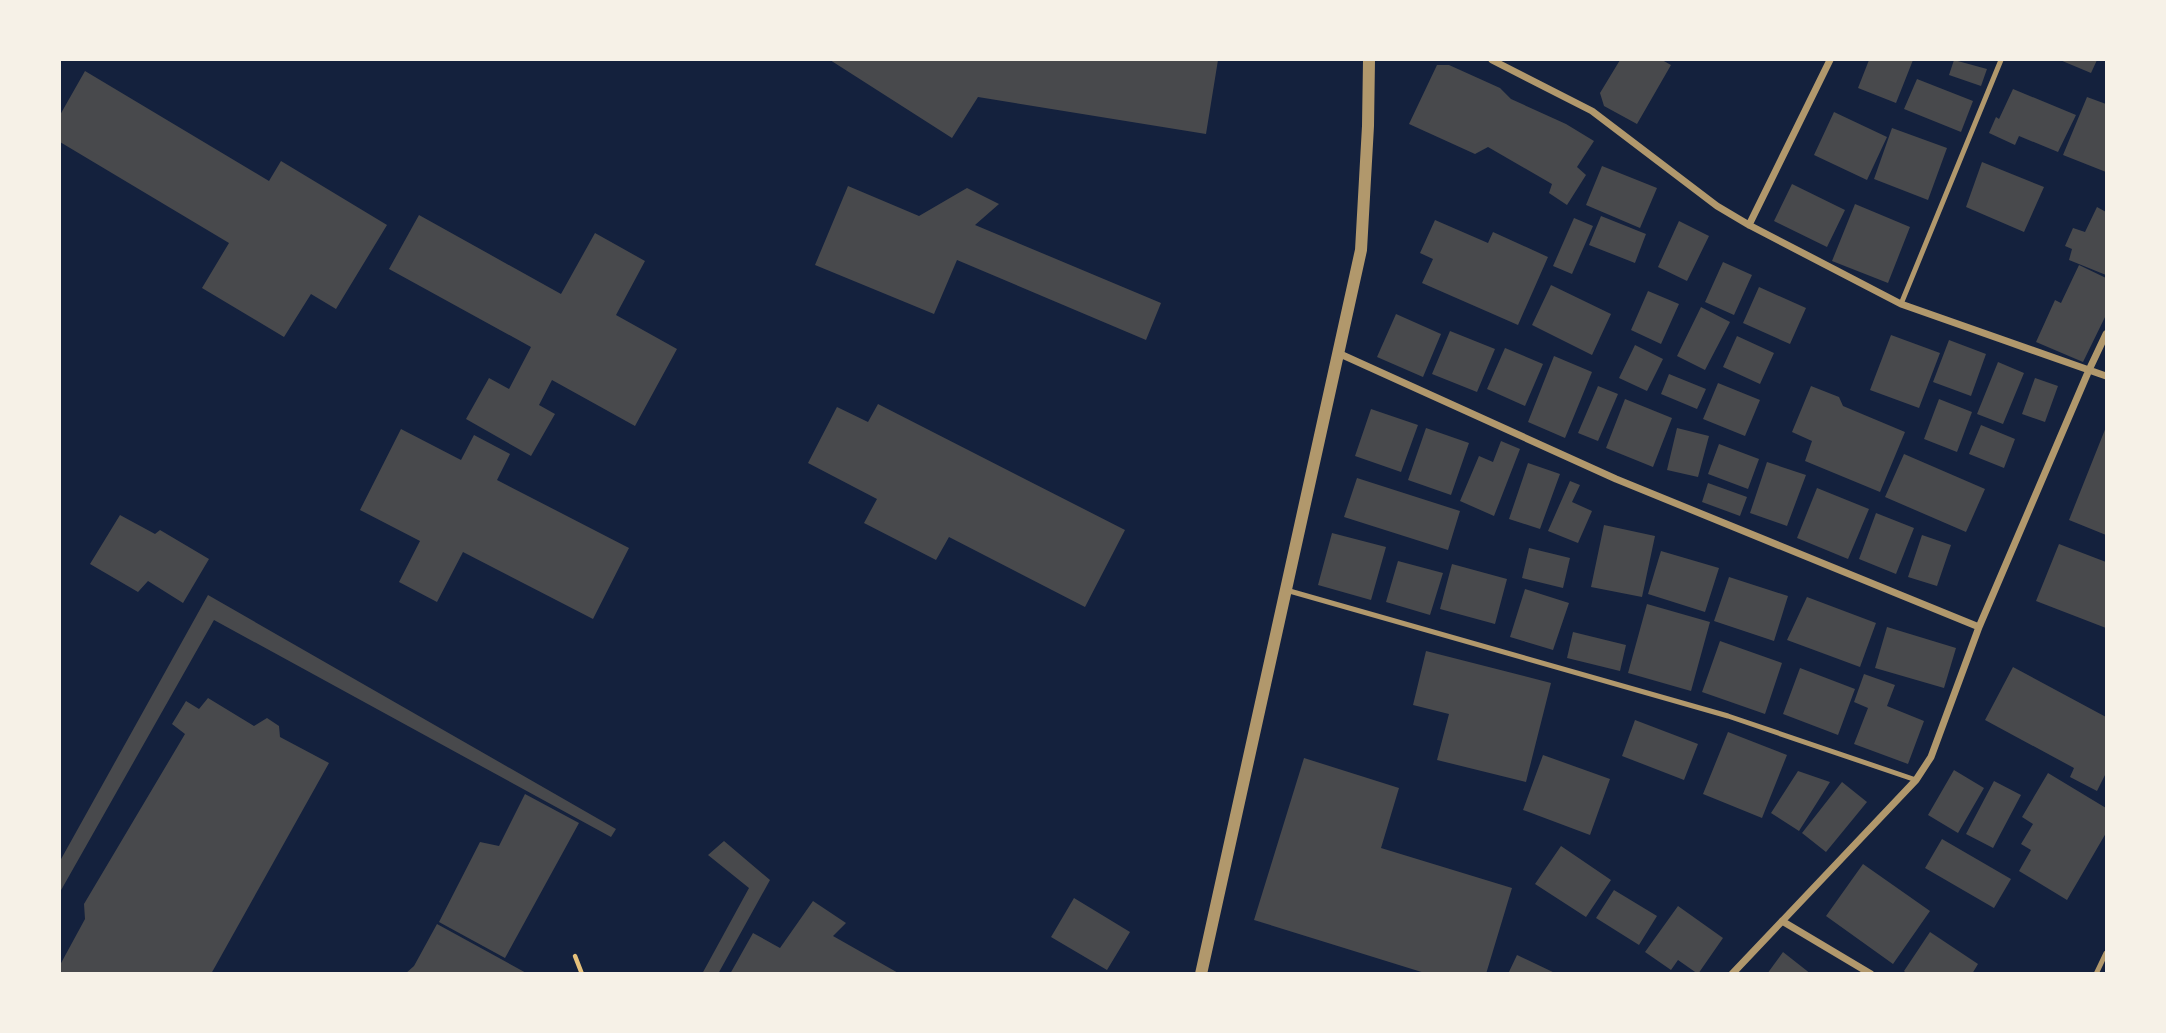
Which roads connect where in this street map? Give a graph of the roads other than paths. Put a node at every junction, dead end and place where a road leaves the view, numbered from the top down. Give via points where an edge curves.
1 (1369, 60) edge
2 (1492, 60) edge
3 (1830, 60) edge
4 (2001, 60) edge
5 (1749, 225) junction
6 (1901, 303) junction
7 (2106, 334) edge
8 (1338, 353) junction
9 (2089, 370) junction
10 (2106, 376) edge
11 (1285, 590) junction
12 (1979, 627) junction
13 (1916, 780) junction
14 (1783, 920) junction
15 (2106, 953) edge
16 (1201, 974) edge
17 (1732, 974) edge
18 (1871, 974) edge
19 (2096, 974) edge

1 - 8 street via 1361,250
2 - 5 street via 1592,111
3 - 5 street
4 - 6 lane
5 - 6 street
6 - 9 street
7 - 9 street
8 - 11 street
8 - 12 street via 1616,479
9 - 10 street
9 - 12 street
11 - 13 lane via 1728,716
11 - 16 street
12 - 13 street via 1931,757
13 - 14 street
14 - 17 street
14 - 18 street
15 - 19 lane

